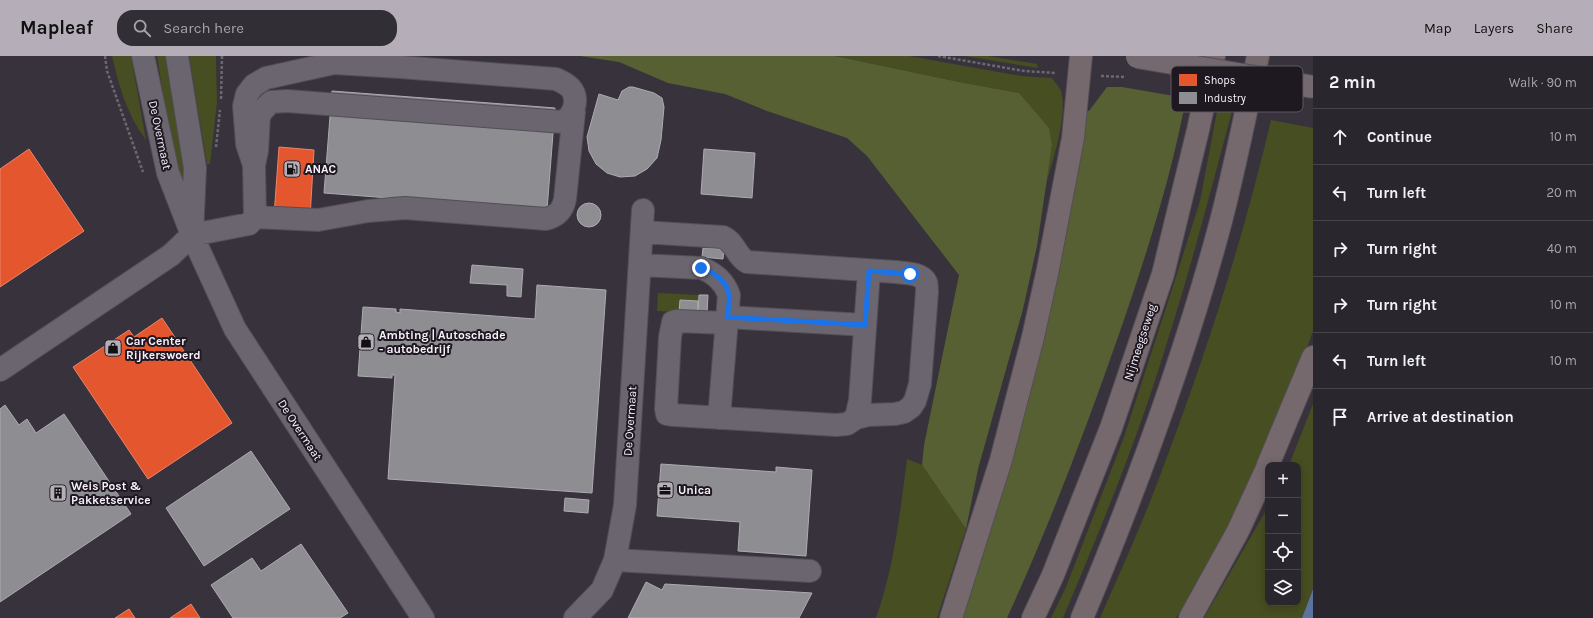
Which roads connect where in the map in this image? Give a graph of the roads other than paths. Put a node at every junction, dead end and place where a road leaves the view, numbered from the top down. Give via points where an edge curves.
1 (143, 56) edge
2 (177, 56) edge
3 (1214, 56) edge
4 (1258, 56) edge
5 (1080, 65) edge
6 (1212, 66) edge
7 (1256, 66) edge
8 (1135, 68) road end
9 (1171, 72) edge
10 (1303, 86) edge
11 (1313, 87) edge
12 (574, 112) junction
13 (1202, 112) edge
14 (1246, 112) edge
15 (254, 165) junction
16 (643, 210) dead end
17 (255, 217) junction
18 (642, 232) junction
19 (192, 234) junction
20 (640, 265) junction
21 (869, 271) junction
22 (727, 320) junction
23 (865, 325) junction
24 (1313, 357) edge
25 (0, 370) edge
26 (719, 418) junction
27 (856, 418) junction
28 (1269, 462) edge
29 (1265, 472) edge
30 (615, 560) junction
31 (810, 571) dead end
32 (423, 618) edge
33 (574, 618) edge
34 (951, 618) edge
35 (1033, 618) edge
36 (1082, 618) edge
37 (1190, 618) edge

1 - 19 street, De Overmaat via 168,173
2 - 19 street, De Overmaat via 195,168
3 - 6 highway, Nijmeegseweg
4 - 7 highway
5 - 34 highway via 1073,138 1033,337 1001,460
8 - 9 main road, bridge
10 - 11 main road, bridge
12 - 15 street via 563,122 554,122 287,101 271,102 259,116
12 - 15 street via 573,91 567,84 556,79 334,64 266,78 254,85 247,94 244,106 247,144
12 - 17 street via 564,205 553,217 546,219 404,208 368,211 318,220
13 - 35 highway, Nijmeegseweg via 1162,274 1111,428 1053,575
14 - 36 highway via 1226,200 1198,302 1170,389
15 - 17 street
16 - 18 street, De Overmaat
17 - 19 street via 249,224
18 - 20 street, De Overmaat
18 - 21 street via 723,237 731,242 742,259 748,262
19 - 25 street via 171,255
19 - 32 street, De Overmaat via 235,329
20 - 22 street via 692,267 710,271 727,288
20 - 30 street, De Overmaat via 625,506
21 - 23 street
21 - 27 street via 910,274 923,278 926,282 920,384 916,401 904,412 868,414
22 - 23 street
22 - 26 street
22 - 26 street via 676,320 671,326 670,337 667,414
23 - 27 street via 860,400
24 - 28 highway
26 - 27 street via 836,425 847,424
29 - 37 highway via 1238,531
30 - 31 street
30 - 33 street, De Overmaat via 602,590

